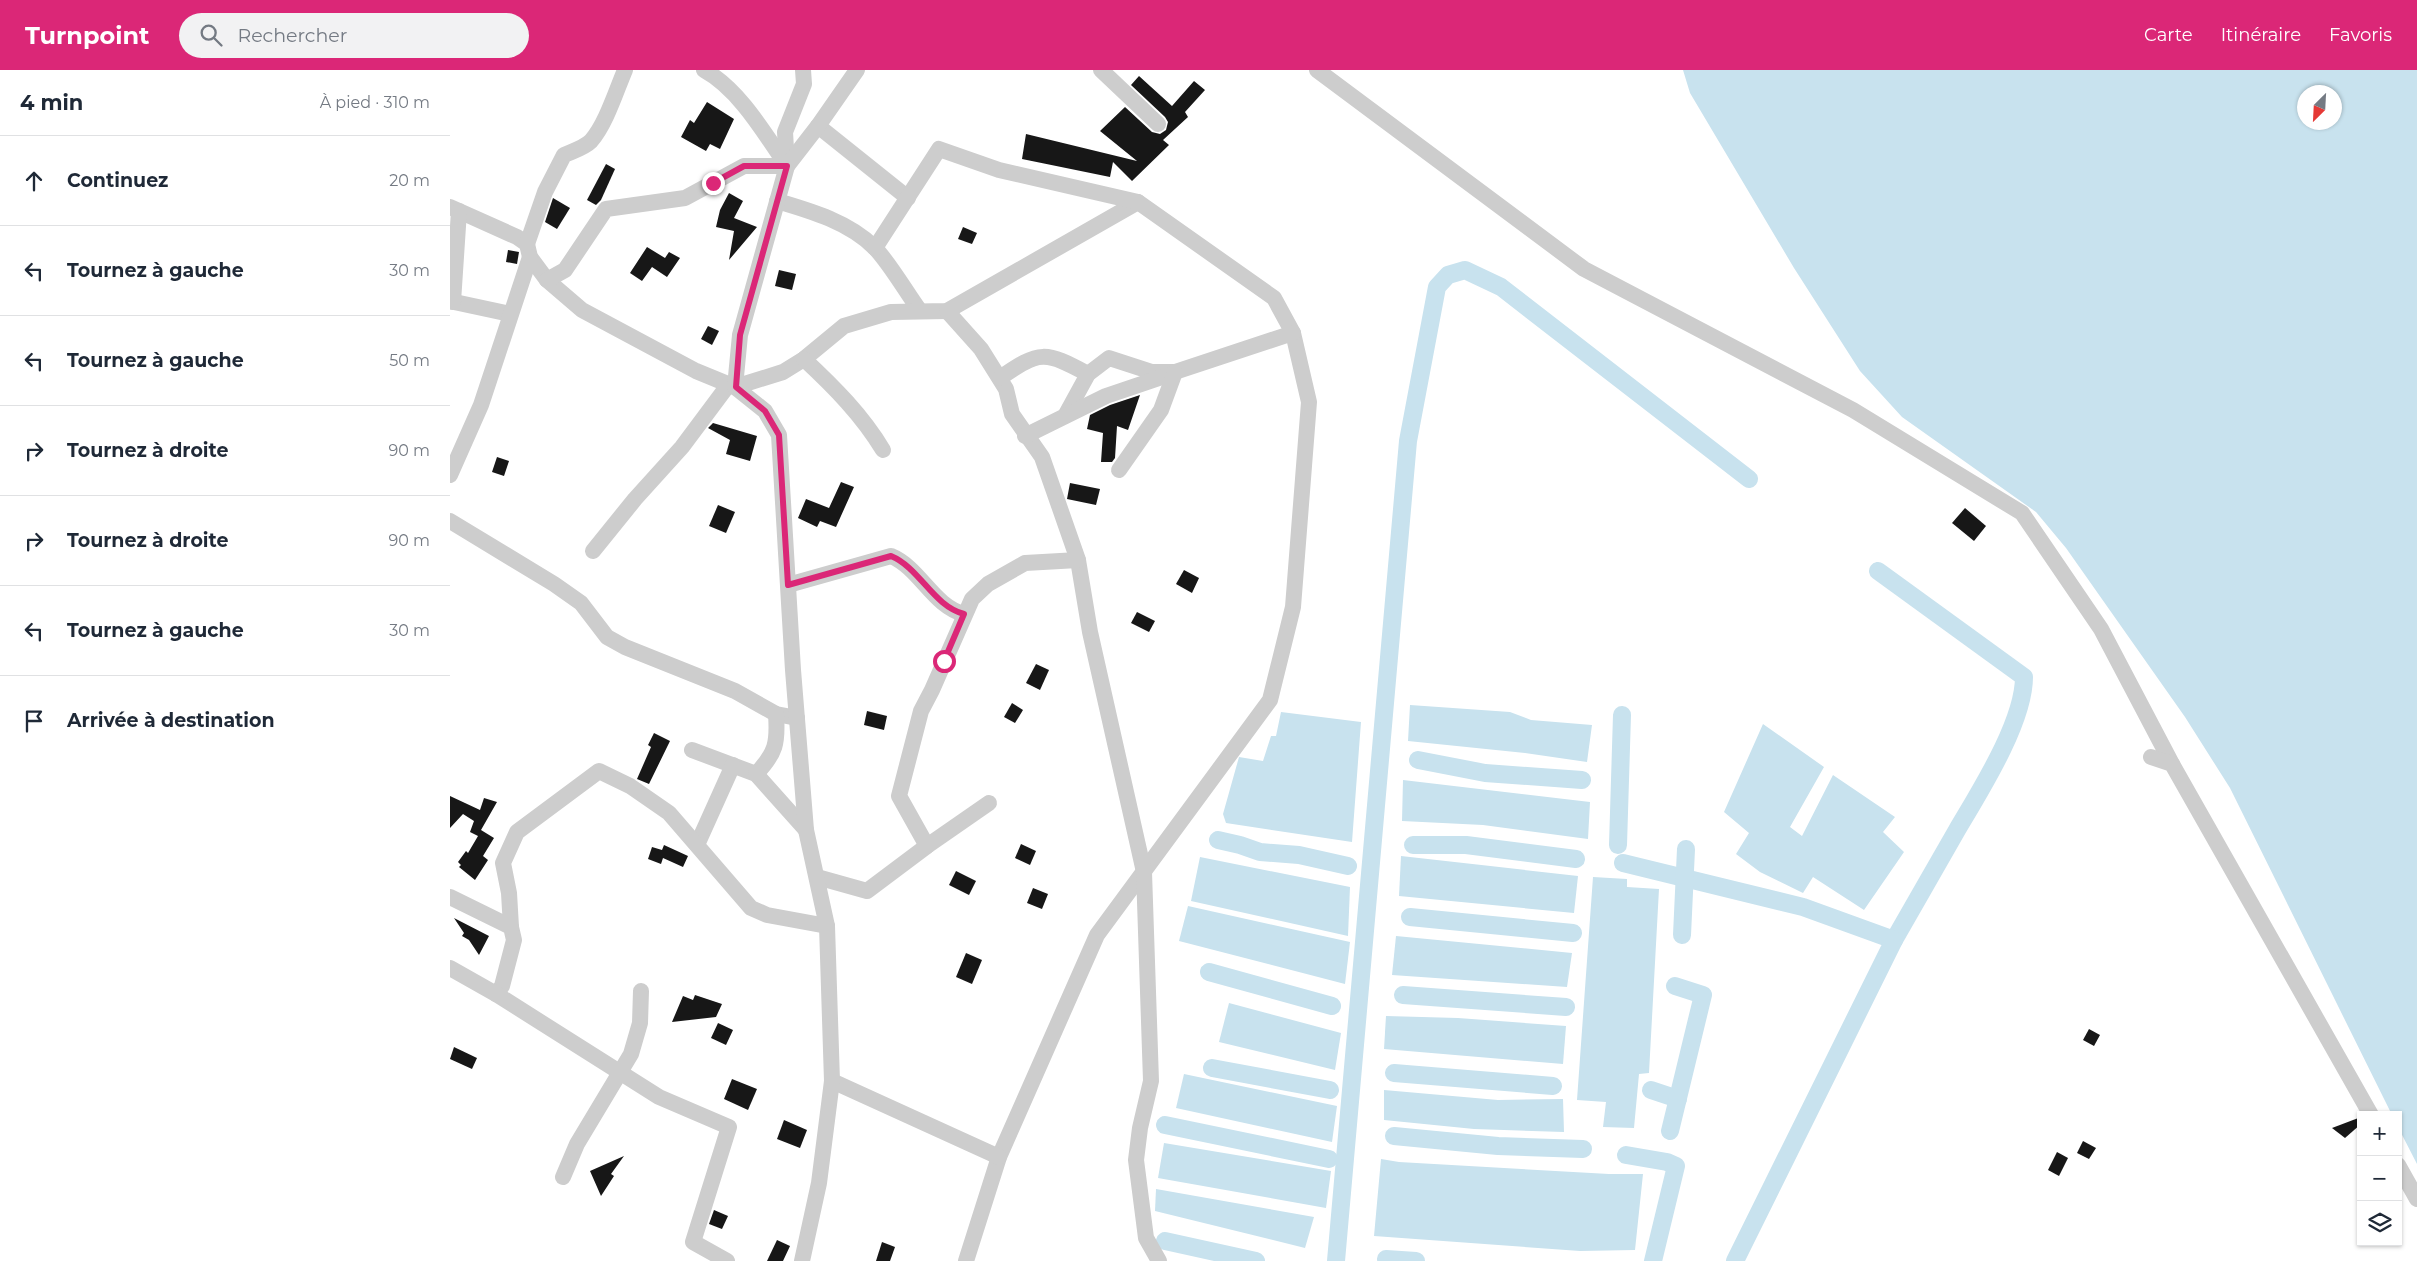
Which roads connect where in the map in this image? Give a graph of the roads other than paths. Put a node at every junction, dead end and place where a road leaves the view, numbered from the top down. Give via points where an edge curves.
1 (625, 70) edge
2 (704, 70) edge
3 (803, 70) edge
4 (857, 70) edge
5 (1101, 70) edge
6 (1318, 70) edge
7 (1158, 124) dead end
8 (818, 126) junction
9 (787, 166) junction
10 (908, 198) junction
11 (777, 201) junction
12 (1138, 202) junction
13 (454, 209) edge
14 (875, 248) junction
15 (529, 251) junction
16 (547, 280) junction
17 (452, 301) edge
18 (920, 311) junction
19 (947, 311) junction
20 (510, 314) junction
21 (1293, 333) junction
22 (804, 359) junction
23 (1175, 372) junction
24 (1088, 374) junction
25 (1000, 378) junction
26 (732, 385) junction
27 (1066, 416) junction
28 (1026, 436) junction
29 (883, 450) dead end
30 (1119, 470) dead end
31 (450, 475) edge
32 (450, 521) edge
33 (594, 551) dead end
34 (1078, 560) junction
35 (788, 585) junction
36 (964, 614) junction
37 (776, 714) junction
38 (797, 718) junction
39 (692, 750) dead end
40 (2151, 757) dead end
41 (2172, 764) junction
42 (733, 766) junction
43 (756, 774) junction
44 (988, 803) dead end
45 (806, 830) junction
46 (697, 845) junction
47 (927, 846) junction
48 (1144, 872) junction
49 (817, 878) junction
50 (450, 897) edge
51 (828, 926) junction
52 (511, 927) junction
53 (450, 968) edge
54 (640, 991) dead end
55 (496, 994) junction
56 (620, 1074) junction
57 (832, 1081) junction
58 (2369, 1111) edge
59 (999, 1157) junction
60 (2402, 1172) edge
61 (563, 1177) dead end
62 (2417, 1199) edge
63 (727, 1261) edge
64 (802, 1261) edge
65 (966, 1261) edge
66 (1159, 1261) edge

1 - 15 street via 592,140 564,155 544,192
2 - 9 street via 750,112
3 - 9 street via 804,84 785,132
4 - 8 street
5 - 7 street
6 - 41 street via 1584,269 1854,410 2022,513 2101,629
8 - 9 street
8 - 10 street
9 - 11 street
9 - 16 street via 744,166 685,198 606,209 565,270
10 - 12 street via 939,150 999,170
10 - 14 street
11 - 14 street via 848,227
11 - 26 street via 740,335
12 - 19 street
12 - 21 street via 1274,298
13 - 15 street via 517,237
13 - 17 street
14 - 18 street
15 - 16 street
15 - 20 street
16 - 26 street via 582,310 696,371
17 - 20 street
18 - 19 street
18 - 22 street via 891,312 844,326
19 - 25 street via 982,349
20 - 31 street via 481,405
21 - 23 street
21 - 48 street via 1309,402 1293,607 1270,700
22 - 26 street via 783,372
22 - 29 street via 834,387 870,429
23 - 24 street via 1152,372 1109,358
23 - 27 street via 1106,396
23 - 30 street via 1161,410
24 - 25 street via 1060,359 1036,357 1025,360
24 - 27 street
25 - 28 street via 1012,414
26 - 33 street
26 - 35 street via 765,411 779,435
27 - 28 street
28 - 34 street via 1042,457
32 - 37 street via 554,584 581,604 607,636 625,647 735,691
34 - 36 street via 1025,563 988,584 972,599
34 - 48 street via 1090,632
35 - 36 street via 891,556 903,561 951,610
35 - 38 street
36 - 47 street via 921,711 899,796
37 - 38 street
37 - 43 street via 778,737 771,758
38 - 45 street
39 - 42 street
40 - 41 street
41 - 58 street
42 - 43 street
42 - 46 street
43 - 45 street
44 - 47 street
45 - 49 street
46 - 51 street via 751,908 767,915
46 - 52 street via 669,813 630,786 599,771 517,832 503,863 510,893
47 - 49 street via 867,891
48 - 59 street via 1097,935
48 - 66 street via 1151,1081 1136,1160 1146,1238
49 - 51 street
50 - 52 street
51 - 57 street
52 - 55 street via 514,940 502,986
53 - 55 street
54 - 56 street via 640,1024 631,1054
55 - 56 street
56 - 61 street via 577,1144
56 - 63 street via 659,1097 729,1127 693,1242
57 - 59 street
57 - 64 street via 819,1183
59 - 65 street
60 - 62 street

